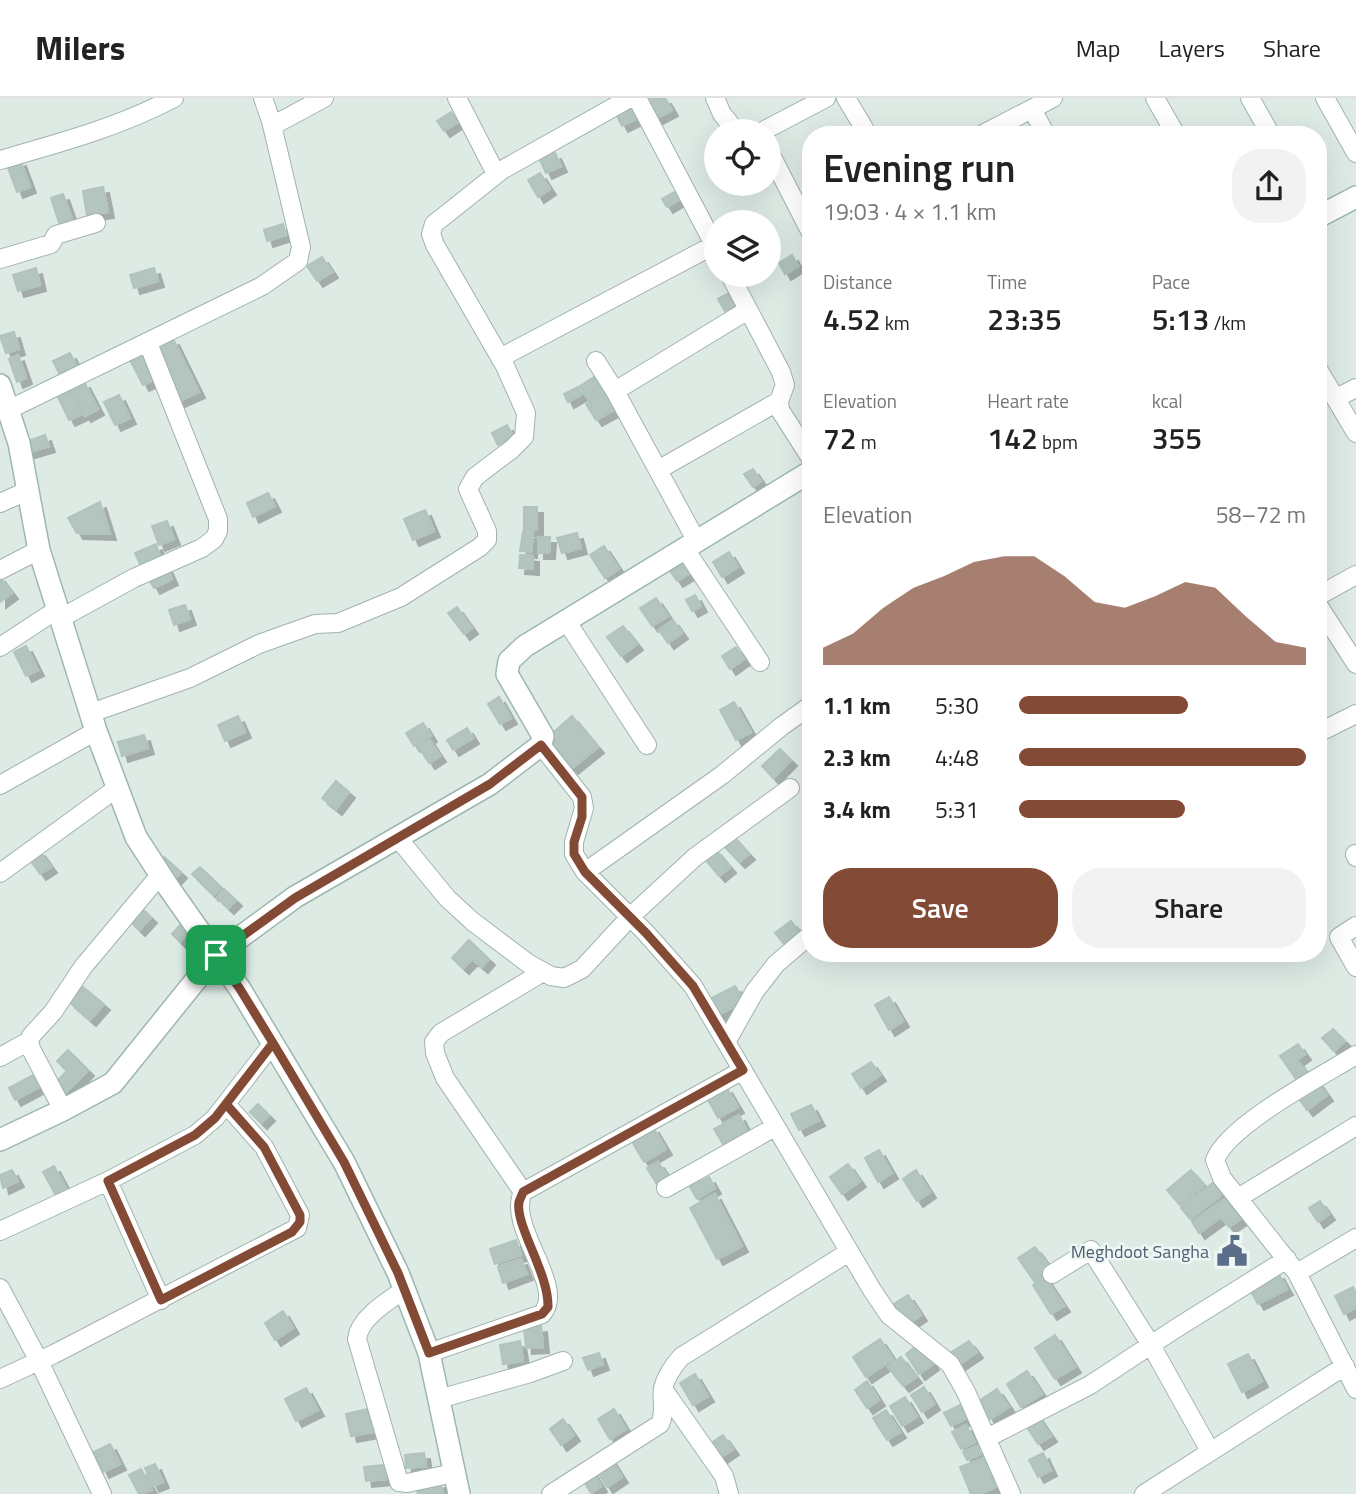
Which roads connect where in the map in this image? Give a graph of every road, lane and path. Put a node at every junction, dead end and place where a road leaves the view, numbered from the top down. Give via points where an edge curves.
1 (174, 98) edge
2 (263, 98) edge
3 (324, 98) edge
4 (457, 98) edge
5 (630, 98) edge
6 (637, 98) edge
7 (715, 98) edge
8 (826, 98) edge
9 (846, 98) edge
10 (1053, 98) edge
11 (1154, 98) edge
12 (1250, 98) edge
13 (1325, 98) edge
14 (1032, 109) junction
15 (726, 119) edge
16 (781, 122) edge
17 (862, 126) edge
18 (999, 126) edge
19 (1041, 126) edge
20 (1171, 126) edge
21 (1266, 126) edge
22 (272, 127) junction
23 (1356, 152) edge
24 (0, 160) edge
25 (496, 174) junction
26 (781, 174) edge
27 (1356, 197) edge
28 (1327, 212) edge
29 (802, 215) edge
30 (96, 223) dead end
31 (704, 226) edge
32 (704, 253) edge
33 (0, 259) edge
34 (736, 287) edge
35 (748, 310) junction
36 (148, 343) junction
37 (500, 358) junction
38 (596, 361) dead end
39 (1327, 384) edge
40 (0, 385) edge
41 (1356, 388) edge
42 (615, 391) junction
43 (1336, 398) junction
44 (779, 401) junction
45 (7, 421) edge
46 (1356, 433) edge
47 (802, 444) edge
48 (658, 470) junction
49 (802, 477) edge
50 (27, 491) junction
51 (0, 503) edge
52 (691, 545) junction
53 (39, 550) junction
54 (0, 570) edge
55 (1356, 575) edge
56 (1327, 591) edge
57 (60, 614) junction
58 (1327, 619) edge
59 (567, 622) junction
60 (0, 647) edge
61 (760, 662) dead end
62 (1356, 664) edge
63 (802, 712) edge
64 (1356, 714) edge
65 (94, 722) junction
66 (1327, 728) edge
67 (541, 745) junction
68 (647, 745) dead end
69 (0, 785) edge
70 (117, 788) junction
71 (790, 788) dead end
72 (397, 837) junction
73 (585, 872) junction
74 (0, 873) edge
75 (164, 882) junction
76 (631, 917) junction
77 (1356, 926) edge
78 (802, 942) edge
79 (216, 955) junction
80 (1356, 967) edge
81 (543, 972) junction
82 (29, 1041) junction
83 (726, 1042) junction
84 (273, 1043) junction
85 (1356, 1055) edge
86 (0, 1057) edge
87 (743, 1070) junction
88 (226, 1104) junction
89 (63, 1110) junction
90 (1356, 1126) edge
91 (775, 1127) junction
92 (0, 1140) edge
93 (108, 1181) junction
94 (666, 1188) dead end
95 (523, 1192) junction
96 (1238, 1198) junction
97 (0, 1231) edge
98 (1356, 1238) edge
99 (849, 1252) junction
100 (1292, 1266) junction
101 (1052, 1275) dead end
102 (0, 1288) edge
103 (404, 1290) junction
104 (161, 1300) junction
105 (1151, 1345) junction
106 (429, 1353) junction
107 (39, 1361) junction
108 (563, 1361) dead end
109 (1345, 1366) junction
110 (0, 1379) edge
111 (663, 1389) junction
112 (1356, 1389) edge
113 (439, 1399) junction
114 (987, 1438) junction
115 (1210, 1451) junction
116 (454, 1473) junction
117 (578, 1477) junction
118 (97, 1492) edge
119 (1152, 1492) edge
120 (459, 1494) edge
121 (551, 1494) edge
122 (586, 1494) edge
123 (729, 1494) edge
124 (1011, 1494) edge

1 - 24 street via 85,136
2 - 22 street
3 - 22 street
4 - 25 street
5 - 25 street
6 - 31 street
7 - 15 street
8 - 16 street
9 - 17 street
10 - 14 street
11 - 20 street
12 - 21 street
13 - 23 street
14 - 18 street
14 - 19 street
22 - 36 street via 300,247 298,261 262,286
25 - 37 street via 442,216 431,234
26 - 29 street
27 - 28 street
30 - 33 street via 56,234 51,244
32 - 37 street
34 - 35 street
35 - 42 street
35 - 44 street via 785,385
36 - 45 street
36 - 57 street via 218,519 218,531 202,548
37 - 65 street via 526,413 524,437 475,477 468,489 486,531 487,540 480,547 401,597 338,624 315,624 259,644
38 - 42 street
39 - 43 street
40 - 45 street
41 - 43 street
42 - 48 street
43 - 46 street
44 - 47 street
44 - 48 street
45 - 50 street via 19,443
48 - 52 street
49 - 52 street
50 - 51 street
50 - 53 street
52 - 59 street
52 - 61 street
53 - 54 street
53 - 57 street
55 - 56 street
57 - 60 street
57 - 65 street
58 - 62 street
59 - 67 street via 525,646 507,665 507,674 543,736
59 - 68 street
63 - 73 street
64 - 66 street
65 - 69 street
65 - 70 street
67 - 72 street via 490,784
67 - 73 street via 582,797 574,854
70 - 74 street
70 - 75 street via 136,837
71 - 76 street via 695,857
72 - 79 street via 295,898
72 - 81 street via 447,898
73 - 76 street
75 - 79 street
75 - 82 street via 83,967
76 - 81 street via 582,969 564,978
76 - 83 street via 693,986
77 - 80 street via 1339,937
78 - 83 street via 755,991
79 - 84 street
79 - 89 street via 113,1083
81 - 95 street via 441,1033 434,1042 445,1078
82 - 86 street
82 - 89 street
83 - 87 street
84 - 88 street
84 - 103 street via 344,1162
85 - 96 street via 1277,1104 1219,1150 1215,1160 1222,1178
87 - 91 street
87 - 95 street
88 - 93 street via 195,1135
88 - 104 street via 264,1147 300,1222 292,1232
89 - 92 street
90 - 96 street
91 - 94 street
91 - 99 street
93 - 97 street
93 - 104 street
95 - 106 street via 520,1216 539,1264 548,1307 542,1314
96 - 100 street
98 - 100 street
99 - 111 street via 681,1357
99 - 114 street via 889,1315 950,1364
100 - 105 street
100 - 109 street
101 - 105 street via 1091,1250
102 - 107 street
103 - 106 street
103 - 116 street via 361,1326 357,1339 400,1482
104 - 107 street
105 - 114 street via 1090,1385
105 - 115 street
106 - 113 street
107 - 110 street
107 - 118 street
108 - 113 street
109 - 112 street
109 - 115 street
111 - 117 street via 660,1424
111 - 123 street via 724,1476
113 - 116 street
114 - 124 street
115 - 119 street
116 - 120 street
117 - 121 street
117 - 122 street

